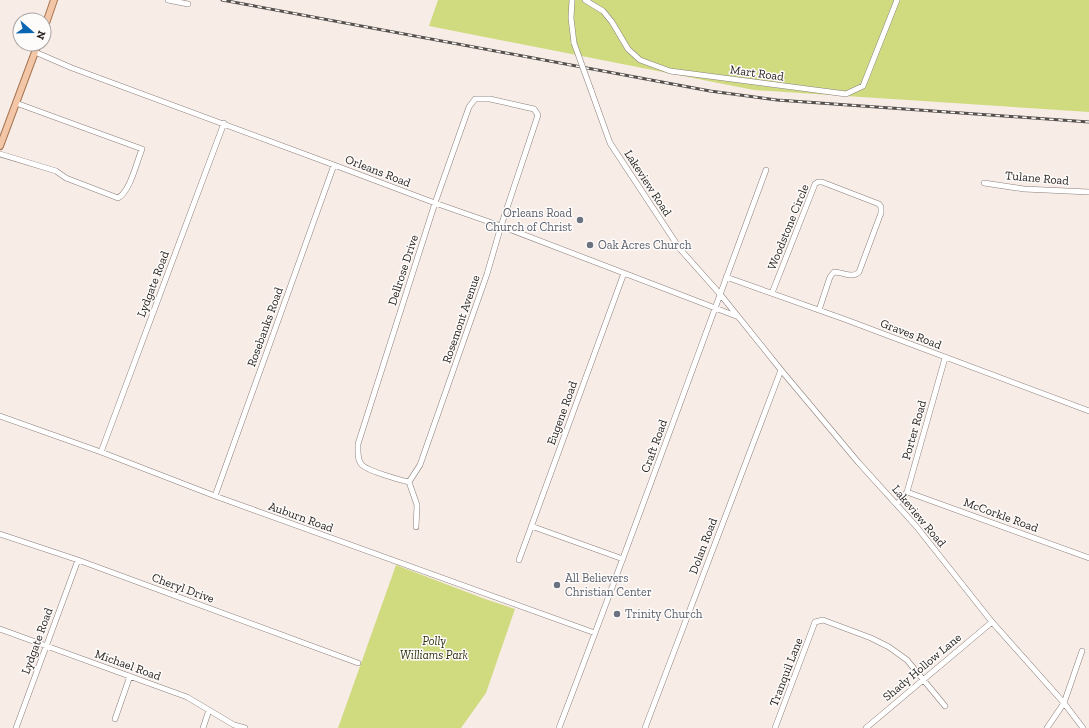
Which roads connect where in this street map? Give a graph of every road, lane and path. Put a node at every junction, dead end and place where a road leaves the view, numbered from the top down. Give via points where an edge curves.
1 (54, 0) edge
2 (168, 0) edge
3 (572, 0) edge
4 (585, 0) edge
5 (897, 0) edge
6 (188, 4) dead end
7 (50, 12) edge
8 (35, 52) joint
9 (16, 103) junction
10 (538, 115) joint
11 (224, 123) junction
12 (2, 131) edge
13 (0, 146) edge
14 (0, 154) edge
15 (334, 165) junction
16 (766, 170) dead end
17 (984, 183) dead end
18 (1089, 192) edge
19 (435, 203) junction
20 (501, 226) junction
21 (624, 273) junction
22 (726, 277) junction
23 (772, 293) junction
24 (720, 294) junction
25 (714, 308) junction
26 (819, 310) junction
27 (738, 317) junction
28 (946, 358) junction
29 (781, 370) junction
30 (1089, 412) edge
31 (0, 416) edge
32 (101, 452) junction
33 (409, 482) junction
34 (907, 492) junction
35 (215, 496) junction
36 (896, 504) junction
37 (532, 526) junction
38 (416, 527) dead end
39 (0, 534) edge
40 (1089, 558) edge
41 (623, 559) junction
42 (78, 560) junction
43 (519, 560) dead end
44 (992, 622) junction
45 (0, 629) edge
46 (596, 633) junction
47 (46, 645) junction
48 (1082, 651) dead end
49 (358, 663) dead end
50 (130, 676) junction
51 (923, 680) junction
52 (1064, 703) junction
53 (945, 706) dead end
54 (209, 710) junction
55 (115, 719) dead end
56 (870, 727) edge
57 (16, 728) edge
58 (203, 728) edge
59 (245, 728) edge
60 (559, 728) edge
61 (645, 728) edge
62 (775, 728) edge
63 (1047, 728) edge
64 (1083, 728) edge

1 - 7 main road
2 - 6 street
3 - 24 street, Lakeview Road, bridge via 574,43 610,143 680,249
4 - 5 street, Mart Road via 603,11 628,49 640,60 670,71 846,94 863,86
8 - 9 main road
8 - 11 street, Orleans Road
9 - 12 main road
9 - 14 street via 142,149 123,196 118,198 66,178 56,171
10 - 19 street, Dellrose Drive via 534,109 490,99 475,99 469,107
10 - 20 street, Rosemont Avenue
11 - 15 street, Orleans Road
11 - 32 street, Lydgate Road
12 - 13 main road
15 - 19 street, Orleans Road
15 - 35 street, Rosebanks Road
16 - 22 street, Craft Road
17 - 18 street, Tulane Road
19 - 20 street, Orleans Road
19 - 33 street, Dellrose Drive via 358,444 358,457 362,466
20 - 21 street, Orleans Road
20 - 33 street, Rosemont Avenue via 487,274 420,465
21 - 25 street, Orleans Road
21 - 37 street, Eugene Road
22 - 23 street, Graves Road
22 - 24 street, Craft Road
23 - 26 street, Graves Road
23 - 26 street, Woodstone Circle via 815,184 822,182 879,204 881,213 859,272 852,276 834,272
24 - 25 street, Craft Road
24 - 27 street, Lakeview Road
25 - 27 street
25 - 41 street, Craft Road
26 - 28 street, Graves Road
27 - 29 street, Lakeview Road
28 - 30 street, Graves Road
28 - 34 street, Porter Road
29 - 36 street, Lakeview Road
29 - 61 street, Dolan Road
31 - 32 street, Auburn Road
32 - 35 street, Auburn Road
33 - 38 street via 417,505
34 - 36 street, Porter Road
34 - 40 street, McCorkle Road
35 - 46 street, Auburn Road
36 - 44 street, Lakeview Road
37 - 41 street
37 - 43 street, Eugene Road
39 - 42 street, Cheryl Drive
41 - 46 street, Craft Road
42 - 47 street, Lydgate Road
42 - 49 street, Cheryl Drive
44 - 51 street, Shady Hollow Lane
44 - 52 street, Lakeview Road
45 - 47 street, Michael Road
46 - 60 street, Craft Road
47 - 50 street, Michael Road
47 - 57 street, Lydgate Road
48 - 52 street
50 - 54 street, Michael Road via 187,697
50 - 55 street
51 - 53 street
51 - 56 street, Shady Hollow Lane
51 - 62 street, Tranquil Lane via 907,660 889,647 823,620 815,622
52 - 63 street
52 - 64 street, Lakeview Road
54 - 58 street
54 - 59 street, Michael Road

